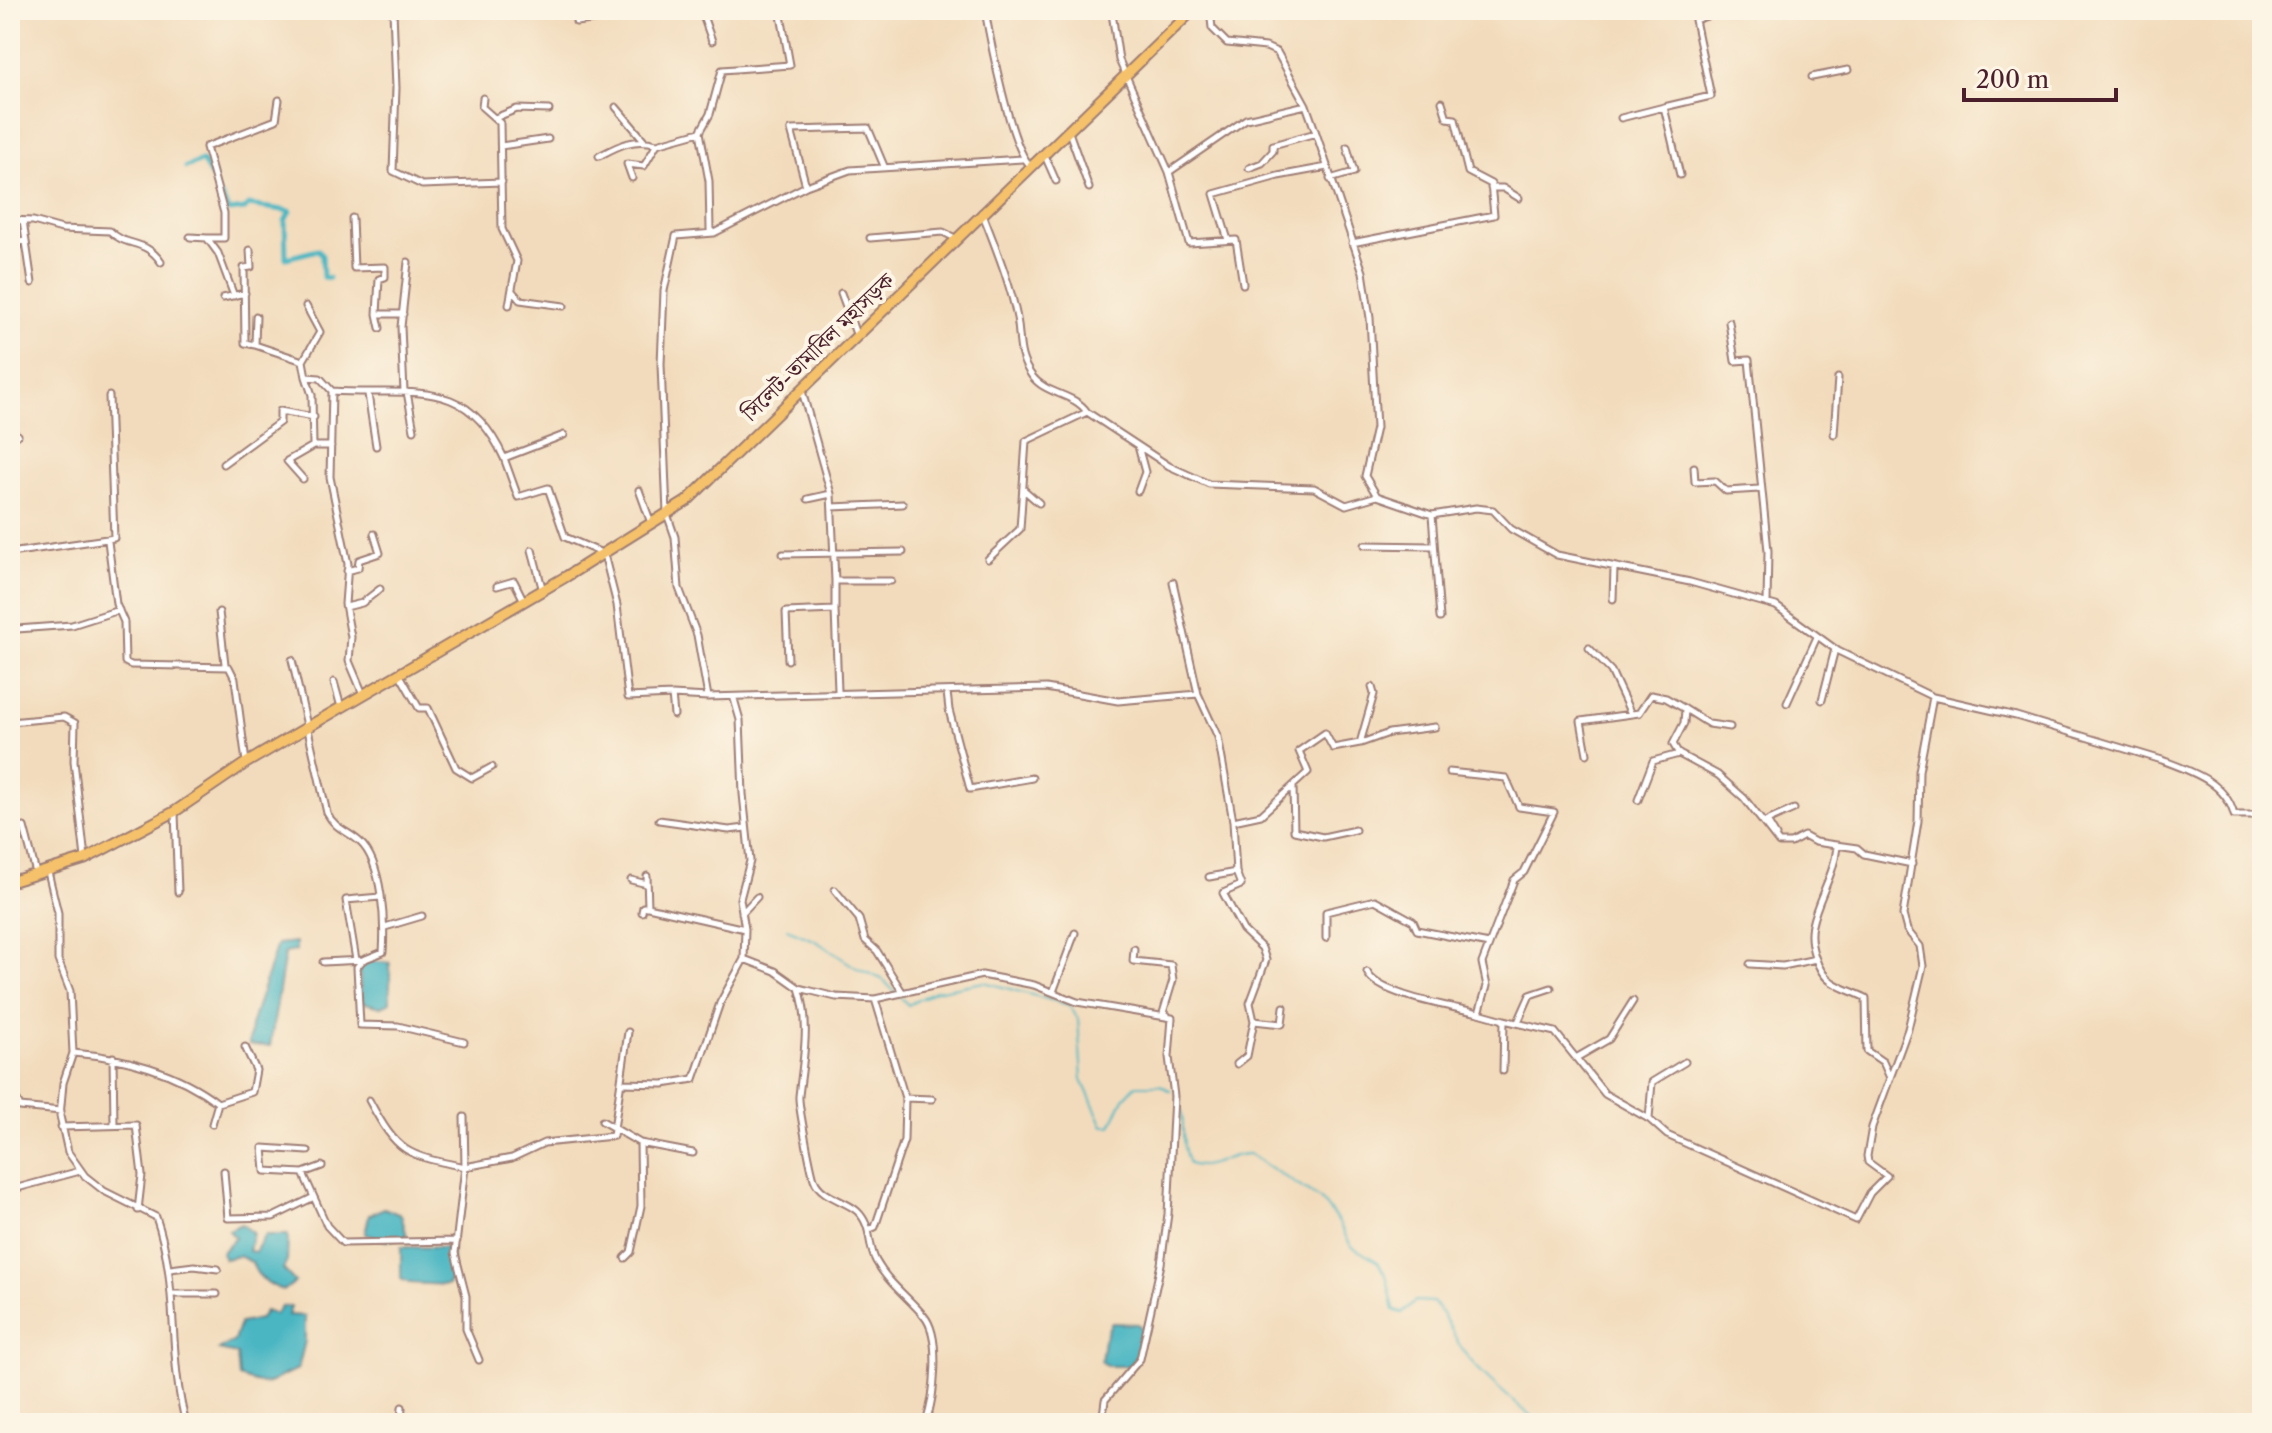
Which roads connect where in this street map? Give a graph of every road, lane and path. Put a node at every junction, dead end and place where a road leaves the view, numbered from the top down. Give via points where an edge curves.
1 (393, 10) edge
2 (664, 10) edge
3 (701, 10) edge
4 (780, 10) edge
5 (985, 10) edge
6 (1131, 10) edge
7 (1193, 10) edge
8 (1210, 10) edge
9 (1724, 10) edge
10 (576, 22) dead end
11 (712, 41) dead end
12 (1848, 70) dead end
13 (1127, 73) junction
14 (1812, 77) dead end
15 (483, 98) dead end
16 (279, 100) dead end
17 (1442, 102) dead end
18 (1306, 105) junction
19 (616, 107) dead end
20 (1664, 107) junction
21 (549, 110) dead end
22 (495, 118) junction
23 (1621, 118) dead end
24 (1068, 129) junction
25 (700, 132) junction
26 (1316, 133) junction
27 (548, 139) dead end
28 (644, 140) junction
29 (657, 144) junction
30 (501, 146) junction
31 (1347, 147) dead end
32 (1043, 153) junction
33 (599, 156) dead end
34 (1026, 162) junction
35 (884, 166) junction
36 (1327, 167) junction
37 (1249, 168) dead end
38 (1169, 172) junction
39 (1680, 175) dead end
40 (632, 178) dead end
41 (1330, 179) junction
42 (1056, 181) dead end
43 (502, 182) junction
44 (806, 186) junction
45 (1089, 188) dead end
46 (1491, 188) junction
47 (1519, 198) dead end
48 (982, 211) junction
49 (352, 218) dead end
50 (10, 220) edge
51 (23, 221) junction
52 (714, 233) junction
53 (190, 237) dead end
54 (207, 238) junction
55 (870, 238) dead end
56 (955, 238) junction
57 (1228, 240) junction
58 (25, 241) junction
59 (1352, 243) junction
60 (250, 250) dead end
61 (10, 251) edge
62 (161, 262) dead end
63 (408, 262) dead end
64 (32, 283) dead end
65 (1243, 284) dead end
66 (511, 290) junction
67 (245, 293) junction
68 (841, 293) dead end
69 (234, 296) junction
70 (223, 298) dead end
71 (509, 305) dead end
72 (306, 306) dead end
73 (564, 306) dead end
74 (377, 314) junction
75 (403, 314) junction
76 (256, 316) dead end
77 (1729, 322) dead end
78 (380, 328) dead end
79 (856, 334) junction
80 (255, 345) junction
81 (303, 361) junction
82 (306, 377) junction
83 (1838, 378) dead end
84 (801, 388) junction
85 (332, 391) junction
86 (405, 392) junction
87 (368, 394) junction
88 (109, 396) dead end
89 (1087, 412) junction
90 (314, 417) junction
91 (414, 430) dead end
92 (10, 433) edge
93 (1834, 434) dead end
94 (18, 435) dead end
95 (564, 435) dead end
96 (313, 446) junction
97 (331, 446) junction
98 (376, 446) dead end
99 (1138, 446) junction
100 (504, 458) junction
101 (223, 464) dead end
102 (1694, 467) dead end
103 (303, 479) dead end
104 (1023, 489) junction
105 (1759, 489) junction
106 (639, 490) dead end
107 (1138, 491) dead end
108 (831, 494) junction
109 (1377, 496) junction
110 (808, 499) dead end
111 (1039, 503) dead end
112 (903, 504) dead end
113 (832, 507) junction
114 (667, 514) junction
115 (1432, 515) junction
116 (651, 524) junction
117 (374, 534) dead end
118 (108, 541) junction
119 (1365, 545) dead end
120 (1432, 546) junction
121 (532, 550) dead end
122 (903, 552) dead end
123 (10, 553) edge
124 (604, 554) junction
125 (783, 554) dead end
126 (834, 554) junction
127 (988, 559) dead end
128 (1614, 568) junction
129 (347, 571) junction
130 (835, 581) junction
131 (891, 581) dead end
132 (1173, 582) dead end
133 (497, 586) dead end
134 (380, 589) dead end
135 (543, 591) junction
136 (1613, 599) dead end
137 (525, 601) junction
138 (1767, 603) junction
139 (346, 607) junction
140 (119, 610) junction
141 (835, 610) junction
142 (219, 612) dead end
143 (1440, 618) dead end
144 (10, 621) edge
145 (17, 629) junction
146 (10, 633) edge
147 (1817, 637) junction
148 (1589, 648) dead end
149 (1835, 649) junction
150 (292, 660) dead end
151 (788, 660) dead end
152 (225, 664) junction
153 (403, 671) junction
154 (334, 682) dead end
155 (1372, 687) dead end
156 (838, 691) junction
157 (947, 692) junction
158 (363, 694) junction
159 (1198, 694) junction
160 (672, 695) junction
161 (708, 697) junction
162 (1933, 697) junction
163 (734, 699) junction
164 (1822, 700) dead end
165 (1787, 703) dead end
166 (341, 707) junction
167 (1685, 709) junction
168 (1632, 714) junction
169 (674, 715) dead end
170 (10, 722) edge
171 (305, 727) junction
172 (1435, 727) dead end
173 (1730, 727) dead end
174 (1360, 743) junction
175 (1587, 754) dead end
176 (1679, 754) junction
177 (246, 763) junction
178 (492, 767) dead end
179 (1449, 772) dead end
180 (1032, 778) dead end
181 (1293, 786) junction
182 (1638, 800) dead end
183 (1794, 809) dead end
184 (174, 812) junction
185 (2262, 815) edge
186 (659, 820) dead end
187 (1233, 821) junction
188 (24, 827) dead end
189 (746, 828) junction
190 (1355, 830) dead end
191 (1776, 836) junction
192 (1837, 847) junction
193 (85, 859) junction
194 (1912, 864) junction
195 (48, 871) junction
196 (1236, 872) junction
197 (36, 874) junction
198 (647, 876) dead end
199 (1209, 877) dead end
200 (631, 880) dead end
201 (10, 882) edge
202 (647, 884) junction
203 (835, 890) dead end
204 (178, 892) dead end
205 (380, 897) junction
206 (757, 897) dead end
207 (648, 907) junction
208 (642, 912) dead end
209 (742, 913) junction
210 (422, 916) dead end
211 (385, 927) junction
212 (745, 929) junction
213 (1075, 933) dead end
214 (1326, 938) dead end
215 (1489, 944) junction
216 (1134, 949) dead end
217 (744, 959) junction
218 (1816, 959) junction
219 (360, 960) junction
220 (323, 962) dead end
221 (1750, 964) dead end
222 (1367, 972) dead end
223 (799, 988) junction
224 (1551, 988) dead end
225 (1053, 992) junction
226 (903, 993) junction
227 (875, 999) junction
228 (1633, 1001) dead end
229 (1284, 1007) dead end
230 (1479, 1013) junction
231 (1172, 1018) junction
232 (1504, 1020) junction
233 (1254, 1021) junction
234 (1518, 1022) junction
235 (628, 1032) dead end
236 (464, 1042) dead end
237 (245, 1047) dead end
238 (73, 1053) junction
239 (113, 1057) junction
240 (1576, 1058) junction
241 (1685, 1062) dead end
242 (1237, 1064) dead end
243 (1503, 1071) dead end
244 (1890, 1078) junction
245 (623, 1083) junction
246 (10, 1085) edge
247 (905, 1098) junction
248 (932, 1099) dead end
249 (369, 1100) dead end
250 (218, 1103) junction
251 (61, 1111) junction
252 (464, 1117) dead end
253 (1649, 1119) junction
254 (602, 1121) dead end
255 (114, 1124) junction
256 (212, 1124) dead end
257 (617, 1126) junction
258 (61, 1127) junction
259 (640, 1143) junction
260 (308, 1151) dead end
261 (693, 1153) dead end
262 (322, 1166) dead end
263 (465, 1167) junction
264 (80, 1171) junction
265 (224, 1171) dead end
266 (303, 1173) junction
267 (10, 1190) edge
268 (312, 1198) junction
269 (138, 1210) junction
270 (869, 1229) junction
271 (457, 1241) junction
272 (625, 1258) dead end
273 (170, 1269) junction
274 (218, 1269) dead end
275 (173, 1294) junction
276 (217, 1294) dead end
277 (479, 1360) dead end
278 (402, 1407) dead end
279 (186, 1423) edge
280 (401, 1423) edge
281 (926, 1423) edge
282 (1102, 1423) edge

1 - 43 street via 393,171 422,185
2 - 10 street
3 - 11 street
4 - 25 street via 790,65 722,70
5 - 34 street via 995,72
6 - 13 street via 1112,13 1119,60
7 - 13 highway, সিলেট-তামাবিল মহাসড়ক
8 - 18 street via 1212,28 1227,43 1277,52
9 - 20 street via 1695,20 1711,96
12 - 14 street
13 - 24 highway, সিলেট-তামাবিল মহাসড়ক
13 - 38 street
15 - 22 street via 482,107
16 - 54 street via 276,120 206,147 224,213 224,238
17 - 46 street via 1447,118 1455,119 1468,172
18 - 26 street
18 - 38 street via 1246,119
19 - 28 street
20 - 23 street
20 - 39 street
21 - 22 street via 517,109
22 - 30 street
24 - 32 highway, সিলেট-তামাবিল মহাসড়ক
24 - 45 street
25 - 29 street
25 - 52 street
26 - 36 street
26 - 37 street via 1273,145 1262,163
27 - 30 street
28 - 29 street
28 - 33 street via 610,146
29 - 40 street via 644,166 627,164
30 - 43 street
31 - 41 street via 1354,172
32 - 34 highway, সিলেট-তামাবিল মহাসড়ক
32 - 42 street
34 - 35 street
34 - 48 highway, সিলেট-তামাবিল মহাসড়ক
35 - 44 street via 850,170
35 - 44 street via 868,128 791,130
36 - 41 street
36 - 57 street via 1214,194
38 - 57 street via 1189,243
41 - 59 street
43 - 66 street via 502,229 517,261
44 - 52 street
46 - 47 street via 1503,188
46 - 59 street via 1494,215
48 - 56 highway, সিলেট-তামাবিল মহাসড়ক
48 - 89 street via 1017,319 1020,356 1033,378 1080,401
49 - 74 street via 354,268 385,267
50 - 51 street
51 - 58 street
51 - 62 street via 110,231 116,238 151,248
52 - 114 street via 676,236 664,291
53 - 54 street
54 - 69 street
55 - 56 street via 943,232
56 - 79 highway, সিলেট-তামাবিল মহাসড়ক
57 - 65 street via 1236,240
58 - 61 street
58 - 64 street
59 - 109 street via 1363,272 1372,342 1376,428 1365,476
60 - 67 street
63 - 75 street
66 - 71 street
66 - 73 street via 520,300
67 - 69 street
67 - 80 street via 245,343
68 - 79 street
69 - 70 street
72 - 81 street via 320,332
74 - 75 street
74 - 78 street
75 - 86 street via 400,361
76 - 80 street
77 - 105 street via 1735,361 1749,360
79 - 84 highway, সিলেট-তামাবিল মহাসড়ক
80 - 81 street
81 - 82 street
82 - 85 street via 320,378
82 - 90 street
83 - 93 street
84 - 108 street
84 - 114 highway, সিলেট-তামাবিল মহাসড়ক via 687,501
85 - 87 street
85 - 97 street
86 - 87 street
86 - 91 street
86 - 100 street via 454,397 490,429
87 - 98 street
88 - 118 street via 116,532
89 - 99 street
89 - 104 street via 1026,441
90 - 96 street
90 - 101 street via 280,411 280,422
92 - 94 street
95 - 100 street
96 - 97 street
96 - 103 street via 287,461
97 - 129 street via 330,477
99 - 107 street via 1145,472
99 - 109 street via 1209,484 1314,488 1346,505
100 - 124 street via 518,497 548,488 565,537
102 - 105 street via 1695,482 1715,481 1726,491
104 - 111 street
104 - 127 street via 1020,529
105 - 138 street via 1768,551
106 - 116 street
108 - 110 street
108 - 113 street
109 - 115 street
112 - 113 street
113 - 126 street
114 - 116 highway, সিলেট-তামাবিল মহাসড়ক
114 - 161 street via 675,537 679,588 697,635
115 - 120 street
115 - 128 street via 1493,510 1538,547
116 - 124 highway, সিলেট-তামাবিল মহাসড়ক
117 - 129 street via 380,553
118 - 123 street
118 - 140 street
119 - 120 street
120 - 143 street
121 - 135 street
122 - 126 street
124 - 135 highway, সিলেট-তামাবিল মহাসড়ক
124 - 160 street via 617,605 628,697
125 - 126 street
126 - 130 street
128 - 136 street
128 - 138 street
129 - 139 street
130 - 131 street
130 - 141 street
132 - 159 street
133 - 137 street via 514,581
134 - 139 street
135 - 137 highway, সিলেট-তামাবিল মহাসড়ক
137 - 153 highway, সিলেট-তামাবিল মহাসড়ক
138 - 147 street
139 - 158 street via 349,661
140 - 145 street via 72,625
140 - 152 street via 125,662
141 - 151 street via 786,612
141 - 156 street
142 - 152 street
144 - 145 street
145 - 146 street
147 - 149 street
147 - 165 street
148 - 168 street via 1611,671
149 - 162 street
149 - 164 street
150 - 171 street
152 - 177 street via 235,679
153 - 158 highway, সিলেট-তামাবিল মহাসড়ক
153 - 178 street via 419,708 428,708 456,768 472,778
154 - 166 street
155 - 174 street
156 - 157 street
156 - 163 street
157 - 159 street via 1046,688 1118,701
157 - 180 street via 970,789
158 - 166 highway, সিলেট-তামাবিল মহাসড়ক
159 - 187 street via 1218,737
160 - 161 street
160 - 169 street
161 - 163 street
162 - 185 street via 2162,760 2220,789 2234,815
162 - 194 street via 1919,771
163 - 189 street via 740,720
166 - 171 highway, সিলেট-তামাবিল মহাসড়ক
167 - 168 street via 1651,695 1639,713
167 - 173 street via 1709,724
167 - 176 street via 1673,744
168 - 175 street via 1581,721
170 - 193 street via 64,717 75,723
171 - 177 highway, সিলেট-তামাবিল মহাসড়ক
171 - 205 street via 327,813 339,829 362,844
172 - 174 street
174 - 181 street via 1333,748 1325,733 1314,739 1299,751 1308,772
176 - 182 street via 1653,761
176 - 191 street via 1718,775 1744,798 1771,837
177 - 184 highway, সিলেট-তামাবিল মহাসড়ক
179 - 215 street via 1506,778 1519,807 1554,812 1524,872 1514,880
181 - 187 street via 1261,815
181 - 190 street via 1294,831 1323,837
183 - 191 street via 1767,821
184 - 193 highway, সিলেট-তামাবিল মহাসড়ক
184 - 204 street
186 - 189 street
187 - 196 street
188 - 197 street
189 - 209 street via 750,861 740,899
191 - 192 street via 1779,843 1804,836
192 - 194 street
192 - 218 street via 1835,870 1811,926
193 - 195 highway, সিলেট-তামাবিল মহাসড়ক
194 - 244 street via 1903,915 1920,946 1923,966
195 - 197 highway, সিলেট-তামাবিল মহাসড়ক
195 - 238 street via 58,913 58,960 70,991
196 - 199 street
196 - 233 street via 1241,885 1223,893 1266,960 1250,1003
197 - 201 highway, সিলেট-তামাবিল মহাসড়ক
198 - 202 street
200 - 202 street
202 - 207 street
203 - 226 street via 859,919 865,940
205 - 211 street
205 - 219 street via 346,900
206 - 209 street
207 - 208 street
207 - 212 street
209 - 212 street
210 - 211 street
211 - 219 street via 383,952
212 - 217 street
213 - 225 street
214 - 215 street via 1326,912 1375,900 1413,921 1417,930
215 - 230 street via 1482,963 1487,986
216 - 231 street via 1133,961 1171,965 1173,980 1163,1013
217 - 223 street
217 - 245 street via 720,1003 694,1079
218 - 221 street via 1783,966
218 - 244 street via 1830,981 1866,998 1867,1051 1883,1062
219 - 220 street
219 - 236 street via 360,1025 398,1026
222 - 230 street via 1386,988
223 - 227 street
223 - 270 street via 805,1006 806,1062 798,1098 815,1182 859,1212
224 - 234 street via 1530,995
225 - 226 street via 982,975
225 - 231 street via 1077,1002
226 - 227 street
227 - 247 street
228 - 240 street via 1609,1039
229 - 233 street via 1282,1024
230 - 232 street
231 - 282 street via 1174,1096 1161,1264 1140,1359 1105,1400
232 - 234 street
232 - 243 street
233 - 242 street via 1247,1056
234 - 240 street via 1555,1032
235 - 245 street
237 - 250 street via 256,1070 252,1092
238 - 239 street
238 - 251 street
239 - 250 street via 194,1085
239 - 255 street
240 - 253 street via 1605,1094
241 - 253 street via 1652,1082
244 - 253 street via 1867,1156 1887,1176 1870,1193 1856,1220 1667,1135
245 - 257 street
246 - 251 street via 20,1107
247 - 248 street
247 - 270 street via 904,1140 875,1227
249 - 263 street via 389,1139 421,1158
250 - 256 street
251 - 258 street
252 - 263 street
254 - 257 street
255 - 258 street
255 - 269 street via 136,1125 142,1175
257 - 259 street
257 - 263 street via 613,1136 544,1143 512,1158
258 - 264 street
259 - 261 street
259 - 272 street via 641,1206
260 - 266 street via 263,1148 265,1171
262 - 266 street
263 - 271 street
264 - 267 street
264 - 269 street
265 - 268 street via 228,1218 273,1217
266 - 268 street
268 - 271 street via 343,1243
269 - 273 street via 156,1217
270 - 281 street via 875,1260 927,1319 936,1345
271 - 277 street via 466,1329
273 - 274 street
273 - 275 street
275 - 276 street
275 - 279 street
278 - 280 street

